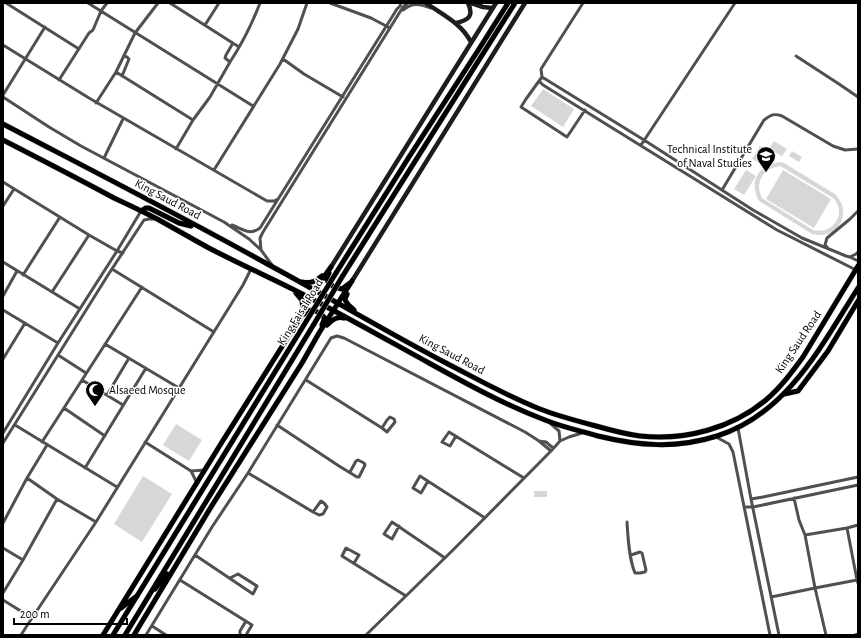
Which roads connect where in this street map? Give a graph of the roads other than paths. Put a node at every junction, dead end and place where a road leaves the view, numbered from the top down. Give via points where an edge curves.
1 (6, 3) edge
2 (88, 3) edge
3 (107, 3) edge
4 (158, 3) edge
5 (170, 3) edge
6 (220, 3) edge
7 (260, 3) edge
8 (307, 3) edge
9 (330, 3) edge
10 (400, 3) edge
11 (408, 3) edge
12 (426, 3) edge
13 (470, 3) edge
14 (496, 3) edge
15 (508, 3) edge
16 (515, 3) edge
17 (525, 3) edge
18 (582, 3) edge
19 (735, 3) edge
20 (492, 8) junction
21 (398, 9) junction
22 (435, 9) junction
23 (102, 12) junction
24 (402, 12) junction
25 (456, 23) junction
26 (205, 25) junction
27 (386, 26) junction
28 (45, 27) junction
29 (391, 29) junction
30 (135, 33) junction
31 (471, 42) junction
32 (233, 43) junction
33 (3, 45) edge
34 (239, 47) junction
35 (79, 48) junction
36 (124, 56) junction
37 (796, 56) dead end
38 (25, 59) junction
39 (283, 59) junction
40 (230, 62) junction
41 (116, 72) junction
42 (122, 76) junction
43 (542, 77) junction
44 (59, 80) junction
45 (539, 81) junction
46 (218, 84) junction
47 (3, 96) edge
48 (343, 96) junction
49 (858, 97) edge
50 (347, 99) junction
51 (96, 103) junction
52 (253, 106) junction
53 (585, 110) junction
54 (123, 119) junction
55 (193, 120) junction
56 (3, 124) edge
57 (644, 140) junction
58 (4, 141) edge
59 (640, 145) junction
60 (176, 149) junction
61 (858, 149) edge
62 (104, 158) junction
63 (214, 170) junction
64 (3, 182) edge
65 (14, 189) junction
66 (722, 190) junction
67 (278, 199) junction
68 (267, 201) junction
69 (3, 206) edge
70 (141, 211) junction
71 (270, 211) junction
72 (858, 211) edge
73 (60, 217) junction
74 (157, 220) junction
75 (224, 222) junction
76 (210, 234) junction
77 (89, 235) junction
78 (828, 249) junction
79 (261, 250) junction
80 (117, 251) junction
81 (858, 252) edge
82 (123, 253) junction
83 (850, 257) junction
84 (3, 262) edge
85 (858, 262) edge
86 (331, 266) junction
87 (273, 267) junction
88 (857, 268) edge
89 (112, 269) junction
90 (251, 269) junction
91 (17, 271) junction
92 (23, 275) junction
93 (296, 281) junction
94 (352, 281) junction
95 (142, 287) junction
96 (291, 288) junction
97 (858, 288) edge
98 (314, 291) junction
99 (52, 292) junction
100 (3, 296) edge
101 (310, 298) junction
102 (858, 301) edge
103 (338, 304) junction
104 (80, 309) junction
105 (3, 310) edge
106 (334, 310) junction
107 (303, 311) junction
108 (300, 318) junction
109 (364, 318) junction
110 (25, 323) junction
111 (359, 324) junction
112 (214, 332) junction
113 (319, 333) junction
114 (58, 343) junction
115 (105, 344) junction
116 (58, 355) junction
117 (3, 358) edge
118 (129, 358) junction
119 (146, 368) junction
120 (86, 373) junction
121 (82, 380) junction
122 (306, 380) junction
123 (179, 388) junction
124 (784, 394) junction
125 (107, 395) junction
126 (123, 405) junction
127 (64, 408) junction
128 (548, 421) junction
129 (15, 425) junction
130 (277, 425) junction
131 (382, 428) junction
132 (738, 428) junction
133 (586, 432) junction
134 (3, 433) edge
135 (104, 436) junction
136 (456, 436) junction
137 (716, 437) junction
138 (560, 441) junction
139 (42, 442) junction
140 (145, 442) junction
141 (3, 443) edge
142 (47, 444) junction
143 (552, 450) junction
144 (85, 468) junction
145 (205, 470) junction
146 (191, 471) junction
147 (350, 472) junction
148 (248, 473) junction
149 (27, 478) junction
150 (524, 478) junction
151 (858, 478) edge
152 (428, 481) junction
153 (197, 483) junction
154 (858, 485) edge
155 (117, 487) junction
156 (794, 498) junction
157 (57, 499) junction
158 (751, 499) junction
159 (744, 507) junction
160 (753, 507) junction
161 (313, 512) junction
162 (485, 518) junction
163 (96, 522) junction
164 (627, 522) dead end
165 (3, 523) edge
166 (858, 525) edge
167 (399, 526) junction
168 (847, 528) junction
169 (805, 535) junction
170 (187, 547) junction
171 (3, 548) edge
172 (631, 554) junction
173 (195, 555) junction
174 (445, 558) junction
175 (23, 560) junction
176 (354, 563) junction
177 (230, 578) junction
178 (180, 580) junction
179 (858, 581) edge
180 (815, 588) junction
181 (3, 593) edge
182 (138, 595) junction
183 (149, 596) junction
184 (406, 596) junction
185 (771, 597) junction
186 (3, 600) edge
187 (119, 610) junction
188 (141, 610) junction
189 (32, 618) junction
190 (246, 621) junction
191 (152, 626) junction
192 (134, 634) edge
193 (21, 635) edge
194 (103, 635) edge
195 (114, 635) edge
196 (125, 635) edge
197 (146, 635) edge
198 (166, 635) edge
199 (240, 635) edge
200 (246, 635) edge
201 (366, 635) edge
202 (770, 635) edge
203 (779, 635) edge
204 (826, 635) edge

1 - 28 street
2 - 23 street
3 - 23 street
4 - 30 street
5 - 26 street
6 - 26 street
7 - 34 street
8 - 39 street
9 - 27 street
10 - 21 street
11 - 24 street
12 - 22 main road
13 - 20 main road
13 - 25 main road via 470,15 466,20
14 - 20 main road
15 - 182 main road, King Faisal Road, bridge via 336,273
16 - 183 main road, King Faisal Road, bridge via 342,277
17 - 94 main road
18 - 43 street via 541,69
19 - 57 street
20 - 31 main road
21 - 24 street
21 - 27 street
22 - 24 street via 415,5 407,7
22 - 25 main road
23 - 30 street
23 - 35 street via 93,30
24 - 29 street
25 - 31 main road via 466,32
26 - 32 street
27 - 29 street
27 - 48 street
28 - 35 street
28 - 38 street
29 - 50 street
30 - 36 street
30 - 46 street
31 - 86 main road
32 - 34 street
32 - 40 street via 225,58
33 - 38 street
34 - 40 street
35 - 44 street
36 - 41 street
36 - 42 street via 129,59
37 - 49 street
38 - 44 street
38 - 47 street
39 - 48 street
39 - 52 street
40 - 46 street
41 - 42 street
41 - 51 street
42 - 55 street
43 - 45 street
43 - 57 street
44 - 51 street
45 - 53 street
45 - 53 street via 521,108 567,137
46 - 52 street
46 - 55 street
47 - 62 street via 49,127
48 - 50 street
48 - 67 street
50 - 79 street via 263,232 260,238
51 - 54 street
52 - 63 street
53 - 59 street
54 - 60 street
54 - 62 street
55 - 60 street
56 - 76 main road, King Saud Road
57 - 59 street
57 - 66 street
58 - 70 main road, King Saud Road
59 - 88 street via 776,230
60 - 63 street
61 - 66 street via 845,150 833,146 775,114 764,120
62 - 75 street
63 - 68 street
64 - 65 street
65 - 69 street
65 - 73 street
66 - 78 street via 802,238
67 - 68 street
67 - 71 street
68 - 71 street
70 - 74 main road, King Saud Road
70 - 76 main road via 149,208 179,223
70 - 80 street
71 - 75 street via 260,228 252,232
72 - 78 street via 827,238 824,245
73 - 77 street
73 - 92 street
74 - 82 street via 144,220
74 - 90 main road, King Saud Road
75 - 79 street
76 - 87 main road, King Saud Road
77 - 80 street
77 - 99 street
78 - 83 street
79 - 87 street
80 - 82 street
80 - 104 street
81 - 83 street
82 - 89 street
83 - 85 street
84 - 91 street
86 - 93 main road via 317,281
86 - 94 main road via 327,278 332,286 342,289
86 - 98 main road
87 - 93 main road, King Saud Road
88 - 109 main road, King Saud Road via 799,363 768,398 732,421 715,428 679,436 640,436 540,409 498,390
89 - 95 street
89 - 116 street
90 - 96 main road, King Saud Road
90 - 112 street
91 - 92 street
91 - 100 street
92 - 99 street
93 - 98 main road, King Saud Road
94 - 103 main road
94 - 109 main road via 344,299
95 - 112 street
95 - 115 street
96 - 101 main road, King Saud Road
96 - 107 main road via 301,297
97 - 124 main road, King Saud Road via 824,342
98 - 101 main road
98 - 103 main road, King Saud Road
99 - 104 street
101 - 106 main road, King Saud Road
101 - 107 main road
102 - 124 main road via 828,351 798,391
103 - 106 main road
103 - 109 main road, King Saud Road
104 - 114 street
105 - 110 street
106 - 111 main road, King Saud Road
106 - 113 main road
107 - 108 main road
108 - 113 main road via 307,310 322,315 324,320
108 - 145 main road
110 - 114 street
110 - 117 street
111 - 113 main road via 338,317
111 - 128 main road, King Saud Road via 490,396
112 - 123 street
113 - 170 main road
114 - 134 street
115 - 118 street
115 - 120 street
116 - 120 street
116 - 129 street
118 - 119 street
118 - 125 street
119 - 123 street
119 - 126 street
120 - 121 street
121 - 125 street
121 - 127 street
122 - 130 street
122 - 131 street
122 - 143 street via 331,338 337,336 519,429
123 - 140 street
124 - 132 main road, King Saud Road via 757,417
125 - 126 street
126 - 135 street
127 - 135 street
127 - 139 street
128 - 133 main road, King Saud Road
128 - 138 street via 559,431
129 - 139 street
129 - 141 street
130 - 147 street
130 - 148 street
131 - 131 street via 387,432 395,422 394,419 390,417
132 - 137 main road, King Saud Road
132 - 158 street
133 - 137 main road, King Saud Road via 634,443 658,445 689,443
133 - 138 street
135 - 144 street
136 - 136 street via 449,432 442,442 450,446
136 - 150 street
137 - 159 street via 729,444 733,452
138 - 143 street
139 - 142 street
140 - 146 street
140 - 155 street
142 - 144 street
142 - 149 street
143 - 150 street
144 - 155 street
145 - 146 street
145 - 153 main road
146 - 153 street
147 - 147 street via 359,477 364,463 356,461
148 - 161 street
148 - 173 street
149 - 157 street
149 - 165 street
150 - 162 street
151 - 158 street
152 - 152 street via 420,476 413,488 421,492
152 - 162 street
153 - 187 main road
154 - 156 street
155 - 163 street
156 - 160 street
156 - 169 street
157 - 163 street
157 - 175 street
158 - 160 street
159 - 160 street
159 - 202 street
160 - 185 street
161 - 161 street via 319,516 327,507 321,501
162 - 174 street
163 - 189 street
164 - 172 street
166 - 168 street
167 - 167 street via 392,522 384,534 392,539
167 - 174 street
168 - 169 street
168 - 179 street
169 - 180 street
170 - 183 main road
170 - 192 main road
171 - 175 street
172 - 172 street via 635,573 645,572 642,553
173 - 177 street
173 - 178 street
174 - 184 street
175 - 181 street
176 - 176 street via 342,556 346,548 359,556
176 - 184 street
177 - 177 street via 253,594 257,586 238,574
178 - 190 street
178 - 191 street
179 - 180 street
180 - 185 street
180 - 204 street
182 - 187 main road
182 - 195 main road, King Faisal Road
183 - 188 main road, King Faisal Road
184 - 201 street
185 - 203 street
186 - 189 street
187 - 194 main road
188 - 192 main road
188 - 196 main road, King Faisal Road
189 - 193 street
190 - 199 street
190 - 200 street via 252,625
191 - 197 street
191 - 198 street

